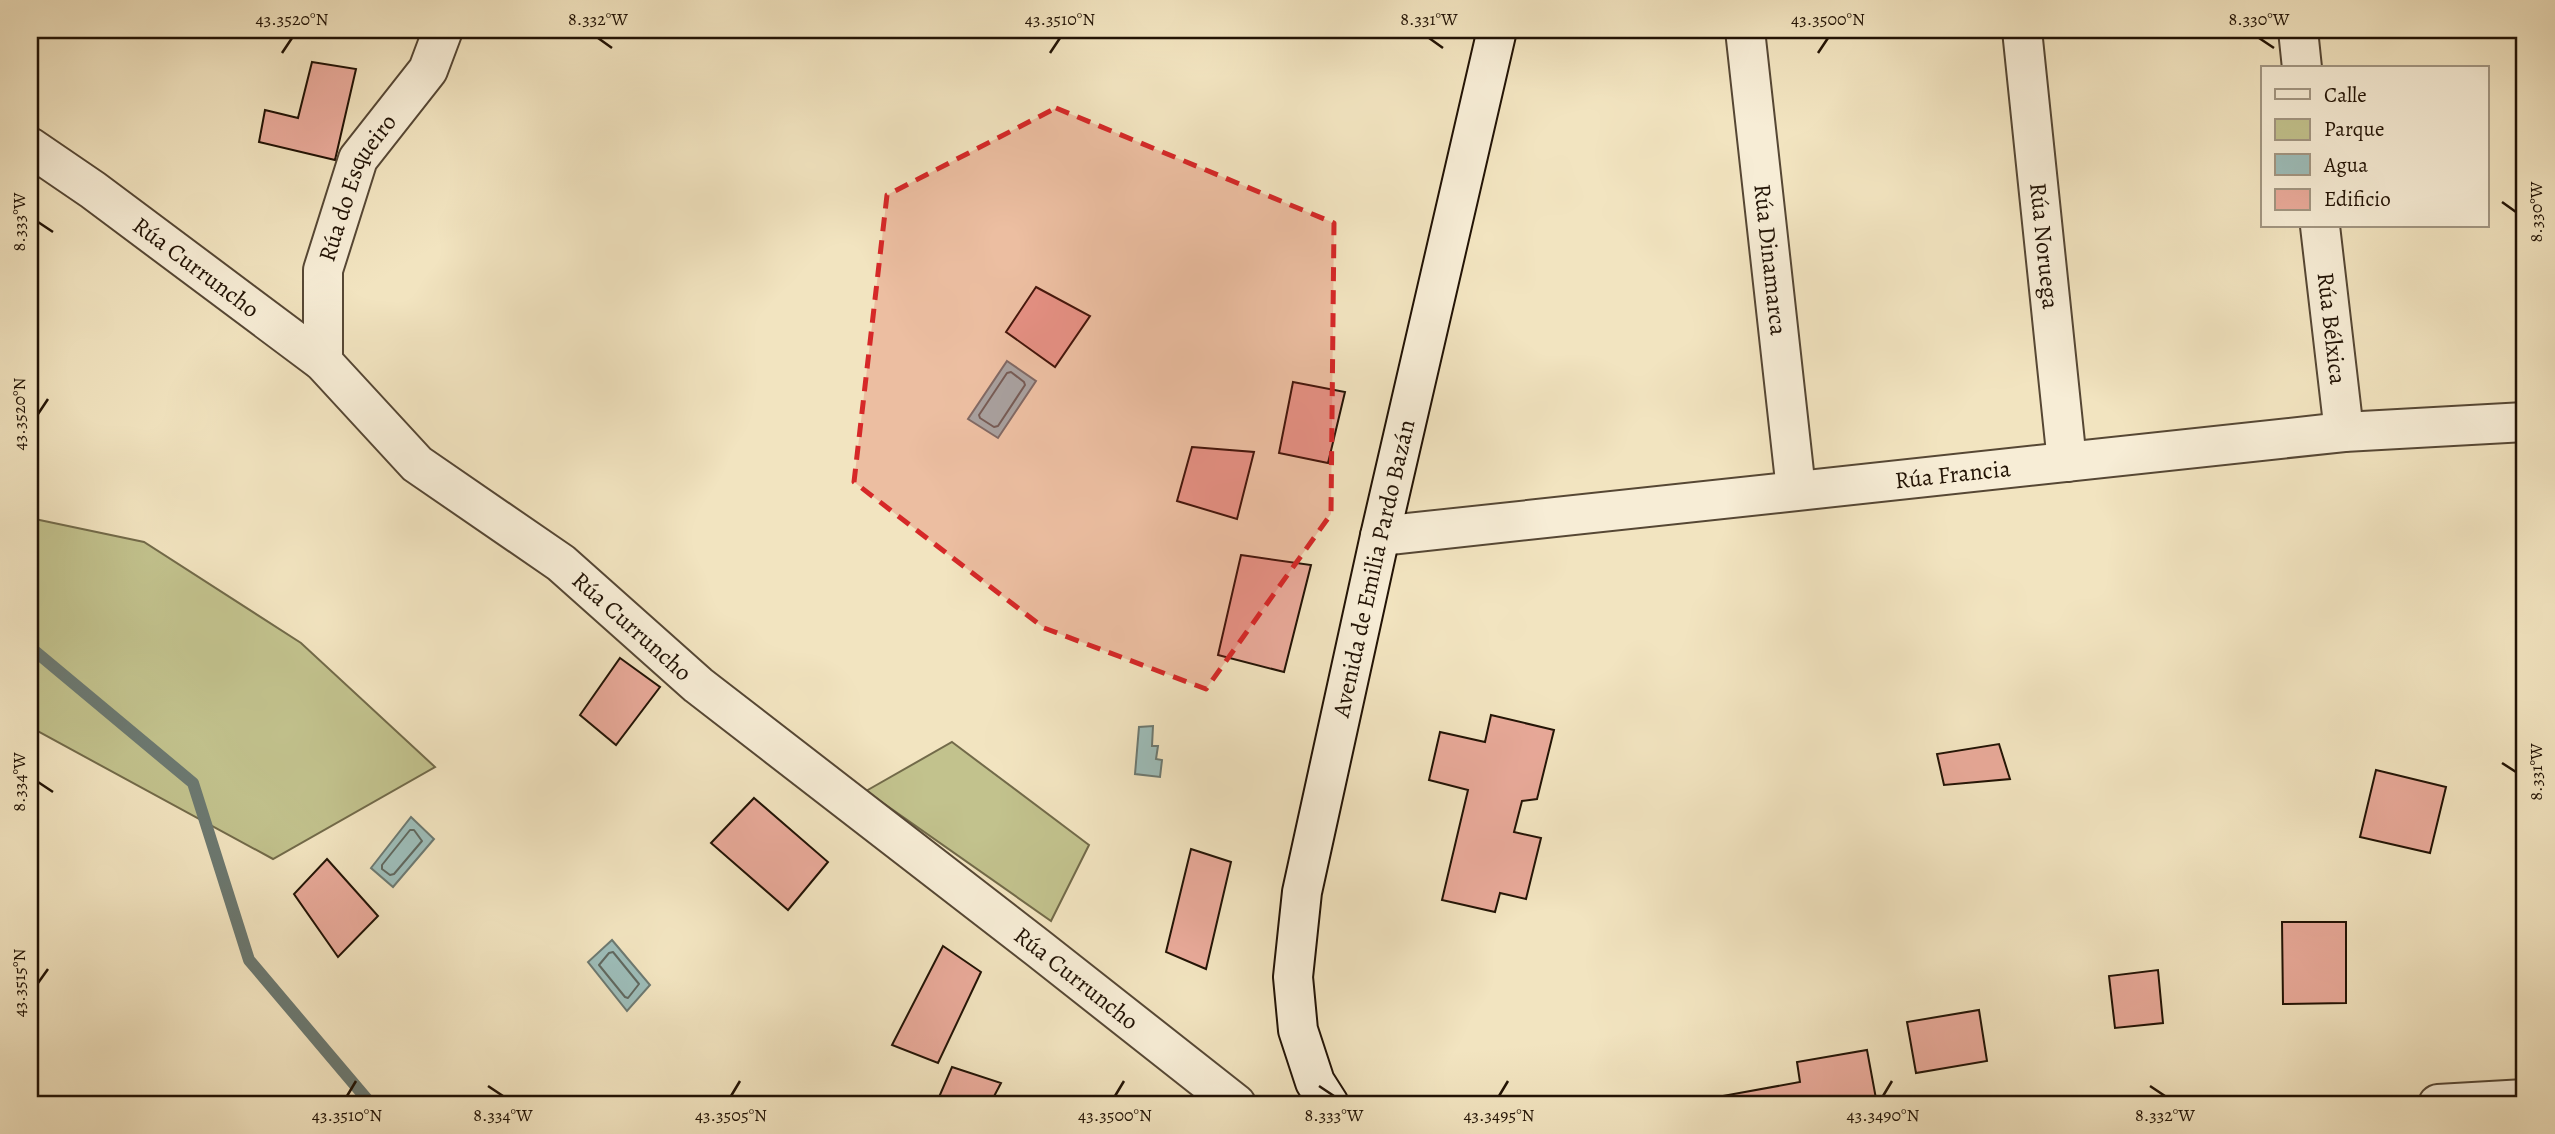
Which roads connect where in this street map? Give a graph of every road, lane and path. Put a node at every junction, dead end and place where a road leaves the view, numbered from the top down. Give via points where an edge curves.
1 (443, 30) edge
2 (1497, 30) edge
3 (1745, 30) edge
4 (2022, 30) edge
5 (2298, 30) edge
6 (2302, 66) edge
7 (30, 147) edge
8 (2320, 228) edge
9 (323, 362) junction
10 (2525, 422) edge
11 (2344, 432) junction
12 (2067, 462) junction
13 (1796, 490) junction
14 (1380, 536) junction
15 (2525, 1099) edge
16 (1236, 1104) edge
17 (1329, 1104) edge
18 (2438, 1104) edge

1 - 9 street, Rúa do Esqueiro via 428,71 358,159 323,270
2 - 14 street, Avenida de Emilia Pardo Bazán
3 - 13 street, Rúa Dinamarca
4 - 12 street, Rúa Noruega
5 - 6 street
7 - 9 street, Rúa Curruncho
8 - 11 street, Rúa Bélxica
9 - 16 street, Rúa Curruncho via 418,464 561,563 698,685
10 - 11 street, Rúa Francia
11 - 12 street, Rúa Francia
12 - 13 street, Rúa Francia
13 - 14 street, Rúa Francia
14 - 17 street, Avenida de Emilia Pardo Bazán via 1302,892 1293,977 1298,1030 1315,1082
15 - 18 street

